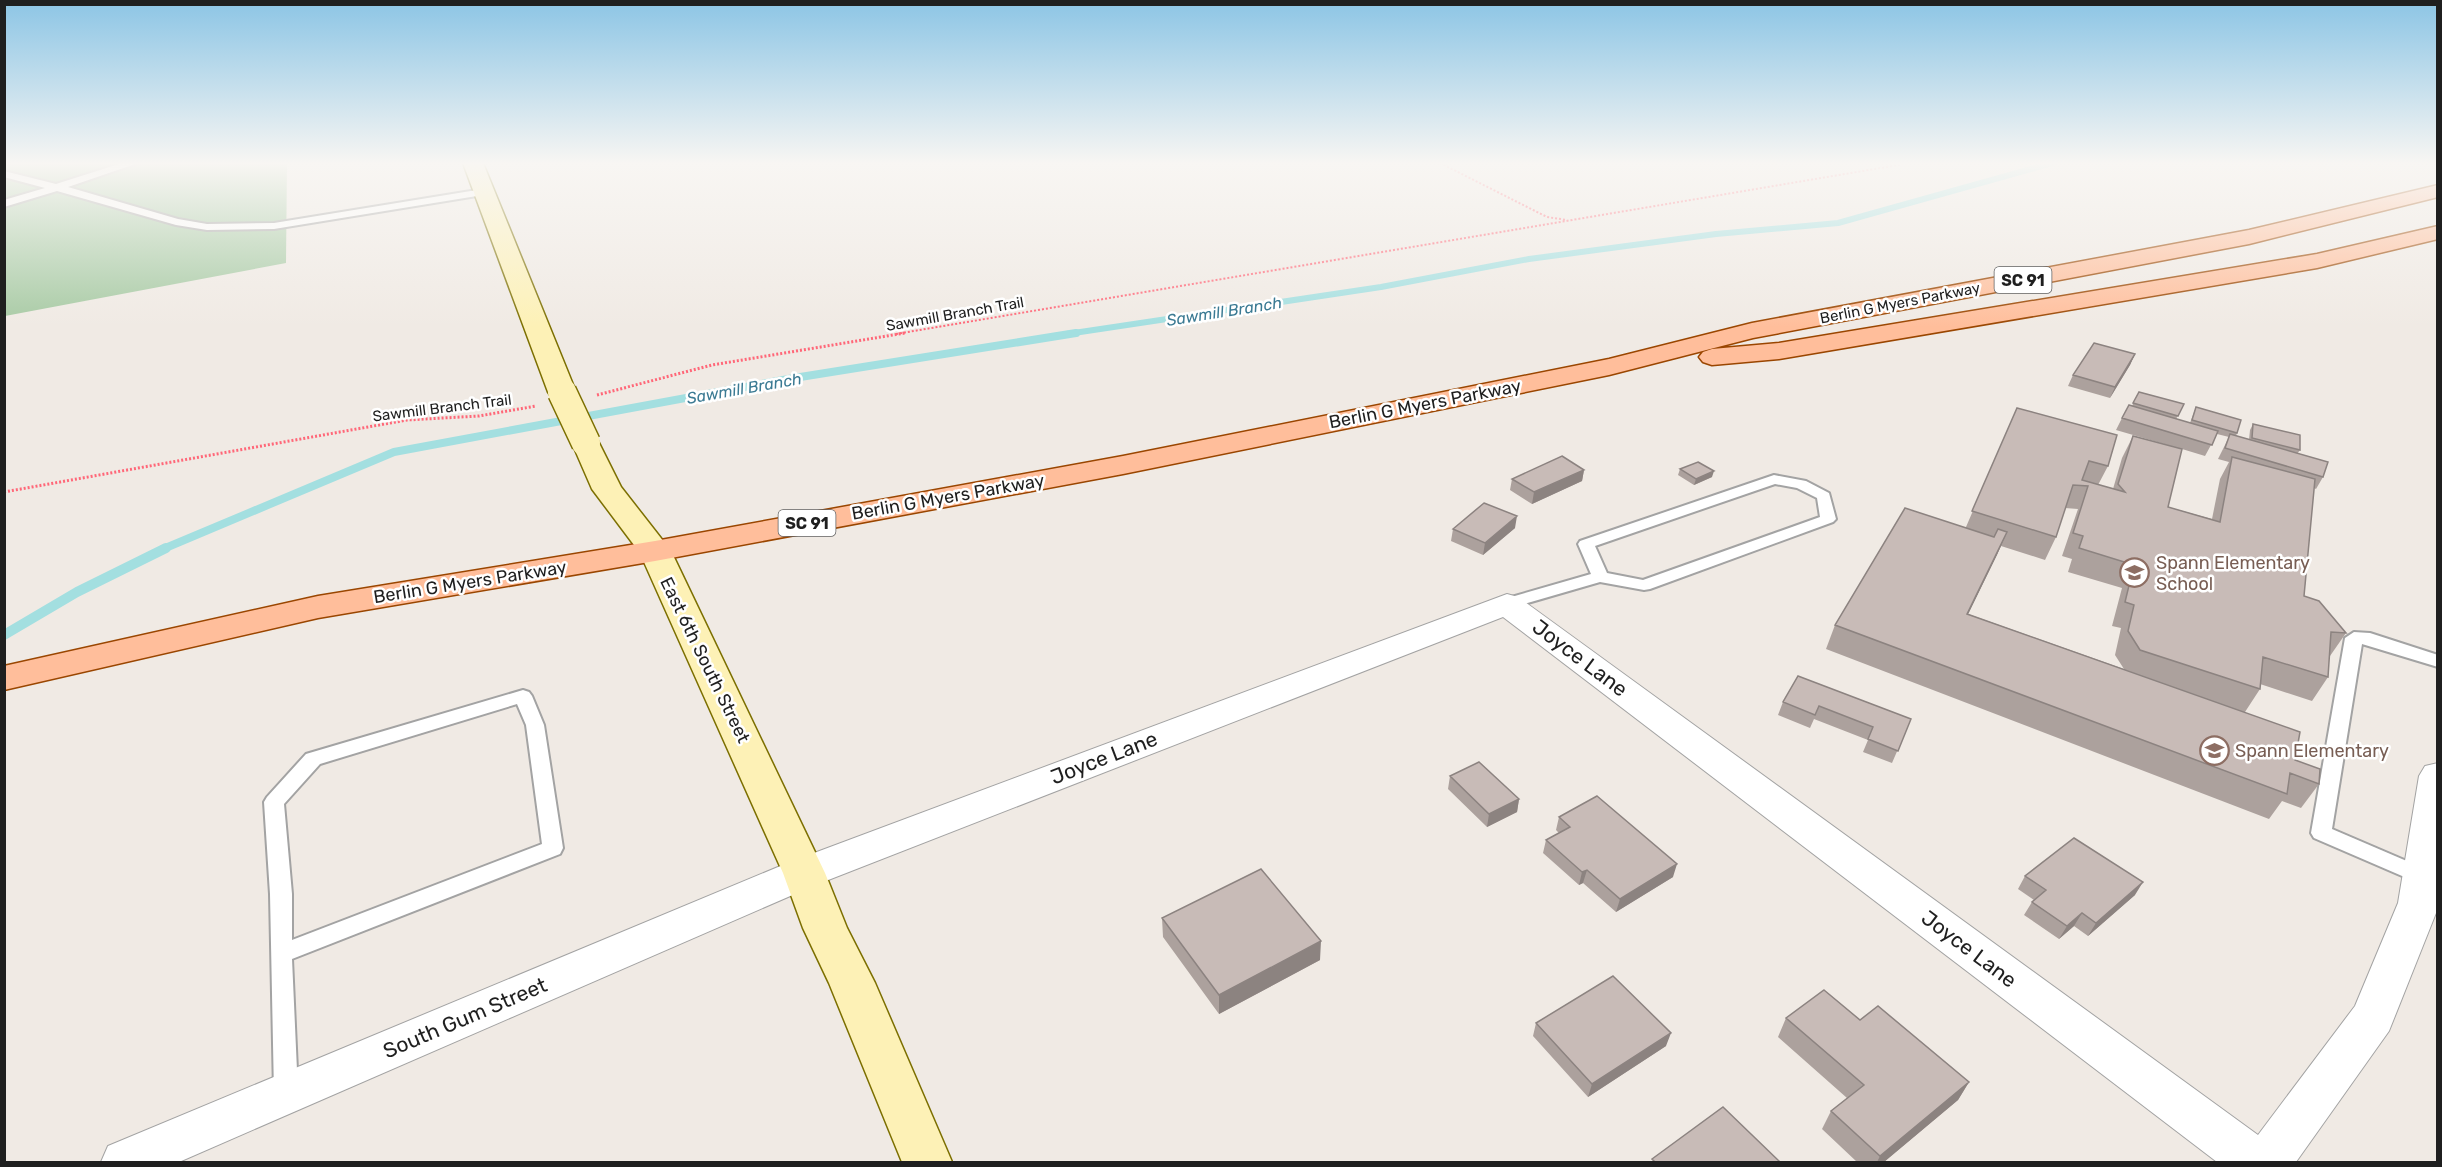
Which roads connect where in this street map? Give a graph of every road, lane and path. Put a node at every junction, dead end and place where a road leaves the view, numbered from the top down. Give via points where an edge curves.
1 (162, 217) edge
2 (326, 217) edge
3 (492, 217) edge
4 (1551, 217) edge
5 (1585, 217) edge
6 (2328, 217) edge
7 (1570, 220) junction
8 (2438, 232) edge
9 (1609, 367) junction
10 (593, 395) dead end
11 (555, 398) junction
12 (4, 492) edge
13 (655, 551) junction
14 (1600, 577) junction
15 (1508, 604) junction
16 (2438, 661) edge
17 (4, 678) edge
18 (2438, 776) edge
19 (804, 873) junction
20 (2424, 878) junction
21 (281, 954) junction
22 (286, 1094) junction
23 (125, 1162) edge
24 (927, 1162) edge
25 (2255, 1162) edge
26 (2268, 1162) edge

1 - 2 lane via 207,227 274,226
3 - 11 street, East 6th South Street
4 - 7 path
5 - 7 path, Sawmill Branch Trail
6 - 9 main road, Berlin G Myers Parkway / SC 91 via 2249,237 1752,331
7 - 10 path, Sawmill Branch Trail via 712,365
8 - 9 main road, Berlin G Myers Parkway / SC 91 via 2317,261 1779,351
9 - 13 main road, Berlin G Myers Parkway / SC 91 via 1123,465
11 - 12 path, Sawmill Branch Trail via 479,416 407,420
11 - 13 street, East 6th South Street, bridge via 586,443 607,489
13 - 17 main road, Berlin G Myers Parkway / SC 91 via 318,607
13 - 19 street, East 6th South Street
14 - 14 lane via 1586,544 1774,479 1801,484 1824,496 1828,519 1644,585
14 - 15 lane
15 - 19 street, Joyce Lane
15 - 25 street, Joyce Lane
16 - 20 lane via 2370,639 2354,638 2321,833
18 - 20 street
19 - 22 street, South Gum Street
19 - 24 street, East 6th South Street
20 - 26 street via 2419,903 2373,1017
21 - 21 lane via 553,848 535,725 523,696 313,759 274,802
21 - 22 lane
22 - 23 street, South Gum Street

